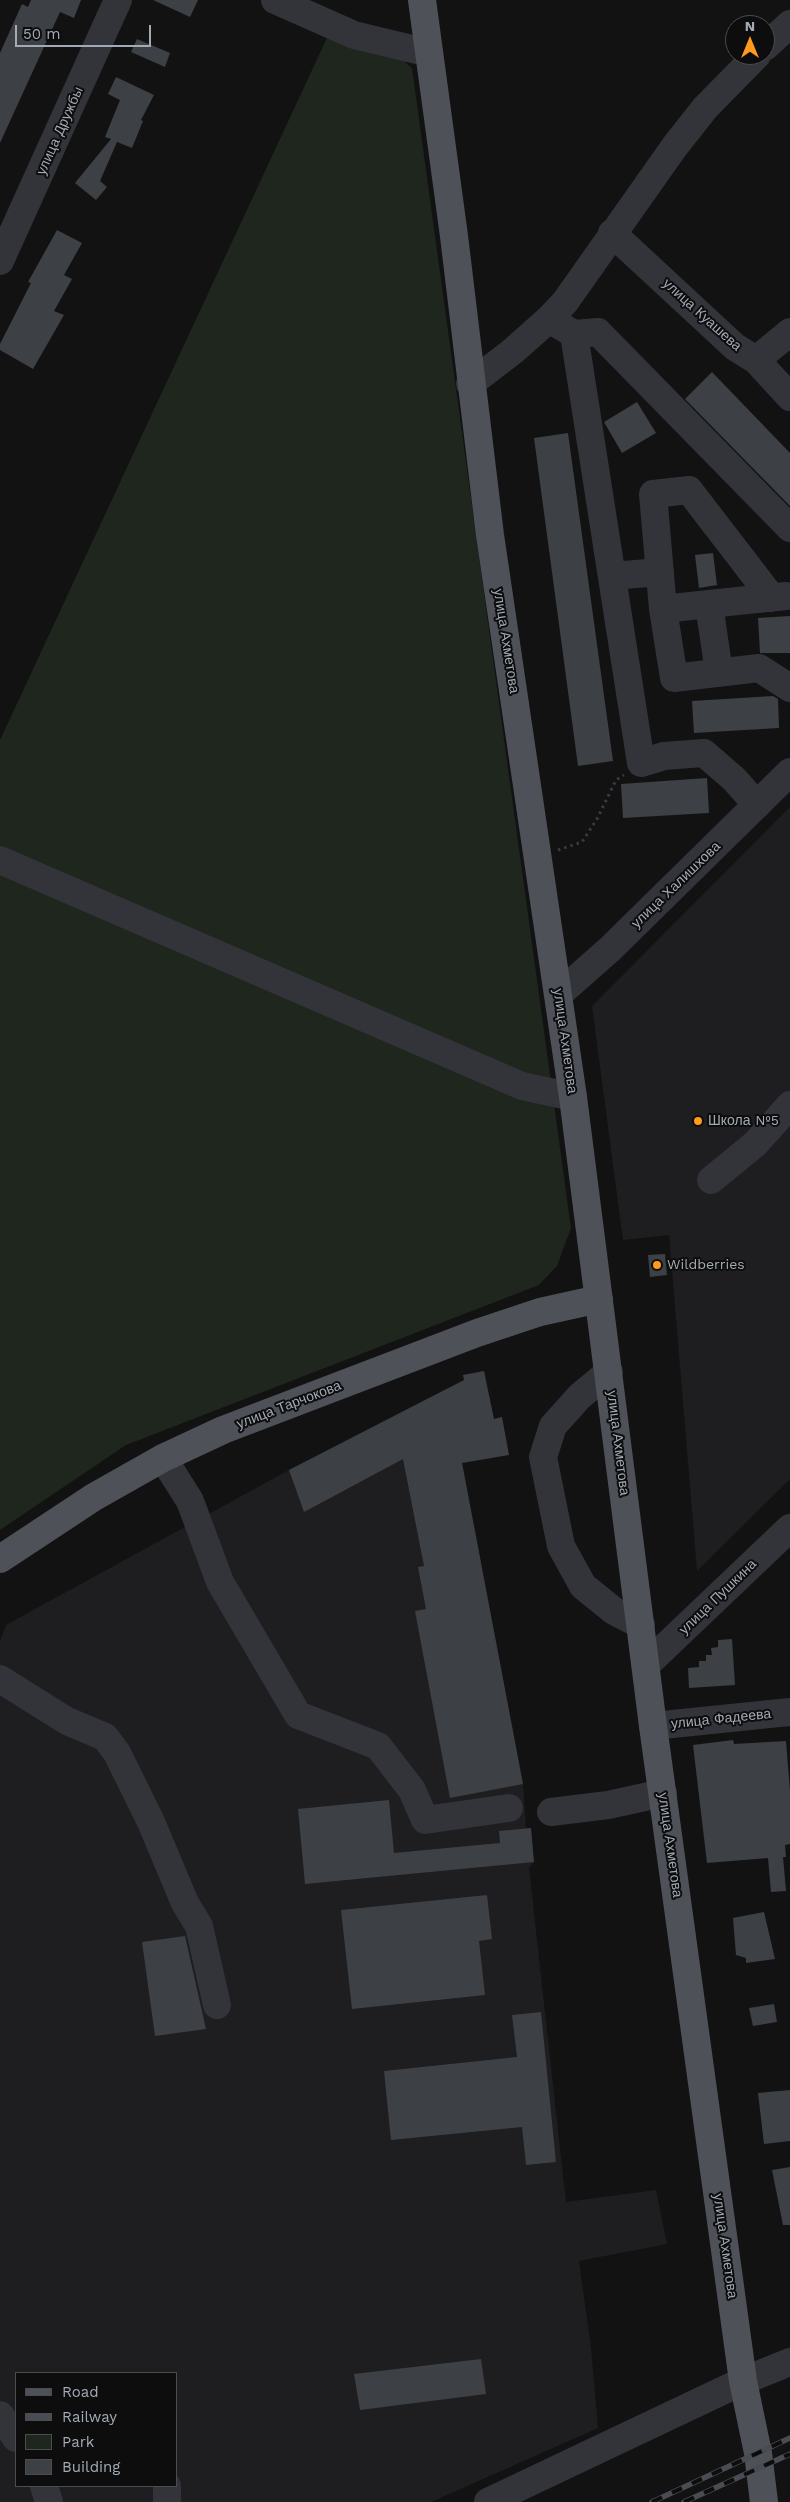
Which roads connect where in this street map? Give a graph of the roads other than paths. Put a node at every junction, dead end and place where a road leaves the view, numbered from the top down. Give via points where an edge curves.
1 (118, 0) edge
2 (275, 0) edge
3 (422, 0) edge
4 (790, 24) edge
5 (775, 38) edge
6 (429, 53) junction
7 (747, 65) edge
8 (612, 233) junction
9 (0, 261) edge
10 (549, 319) junction
11 (790, 332) edge
12 (574, 334) junction
13 (756, 360) junction
14 (470, 384) junction
15 (790, 397) edge
16 (790, 528) edge
17 (660, 572) junction
18 (612, 576) junction
19 (781, 597) edge
20 (709, 604) junction
21 (663, 610) junction
22 (720, 673) junction
23 (790, 688) edge
24 (790, 772) edge
25 (757, 805) junction
26 (0, 860) edge
27 (559, 994) junction
28 (574, 1097) junction
29 (790, 1105) edge
30 (711, 1180) dead end
31 (600, 1299) junction
32 (609, 1372) junction
33 (163, 1458) junction
34 (790, 1528) edge
35 (0, 1559) edge
36 (641, 1625) junction
37 (646, 1666) junction
38 (0, 1679) edge
39 (790, 1712) edge
40 (653, 1726) junction
41 (663, 1793) junction
42 (509, 1808) dead end
43 (551, 1812) dead end
44 (217, 2004) dead end
45 (790, 2362) edge
46 (743, 2382) junction
47 (0, 2415) edge
48 (15, 2437) edge
49 (44, 2487) edge
50 (167, 2487) edge
51 (49, 2502) edge
52 (167, 2502) edge
53 (488, 2502) edge
54 (764, 2502) edge

1 - 9 street, улица Дружбы
2 - 6 street via 354,35
3 - 6 main road
4 - 5 street
6 - 14 main road, улица Ахметова
7 - 8 street via 705,108
8 - 10 street via 565,302
8 - 13 street, улица Куашева via 735,346
10 - 12 street
10 - 14 street
11 - 13 street
12 - 16 street via 598,332
12 - 18 street
13 - 15 street, улица Куашева
14 - 27 main road, улица Ахметова
17 - 18 street
17 - 19 street via 653,494 689,490
17 - 21 street
18 - 25 street via 640,763 664,756 704,753
19 - 20 street
20 - 21 street
20 - 22 street
21 - 22 street via 674,678
22 - 23 street via 759,668
24 - 25 street, улица Халишхова
25 - 27 street, улица Халишхова via 610,949
26 - 28 street via 522,1086
27 - 28 main road, улица Ахметова
28 - 31 main road, улица Ахметова
29 - 30 street via 755,1144
31 - 32 main road, улица Ахметова
31 - 33 main road, улица Тарчокова via 540,1312 477,1333 223,1430
32 - 36 main road, улица Ахметова
32 - 36 street via 580,1396 553,1426 543,1457 561,1546 583,1586 614,1611
33 - 35 main road, улица Тарчокова via 94,1497
33 - 42 street via 190,1501 220,1582 298,1715 378,1746 412,1790 425,1820
34 - 37 street, улица Пушкина
36 - 37 main road, улица Ахметова
37 - 40 main road, улица Ахметова
38 - 44 street via 67,1721 105,1737 117,1753 198,1926
39 - 40 street, улица Фадеева
40 - 41 main road, улица Ахметова
41 - 43 street via 608,1805
41 - 46 main road, улица Ахметова
45 - 46 street
46 - 53 street
46 - 54 main road, улица Ахметова via 758,2453
47 - 48 street
49 - 51 street
50 - 52 street

